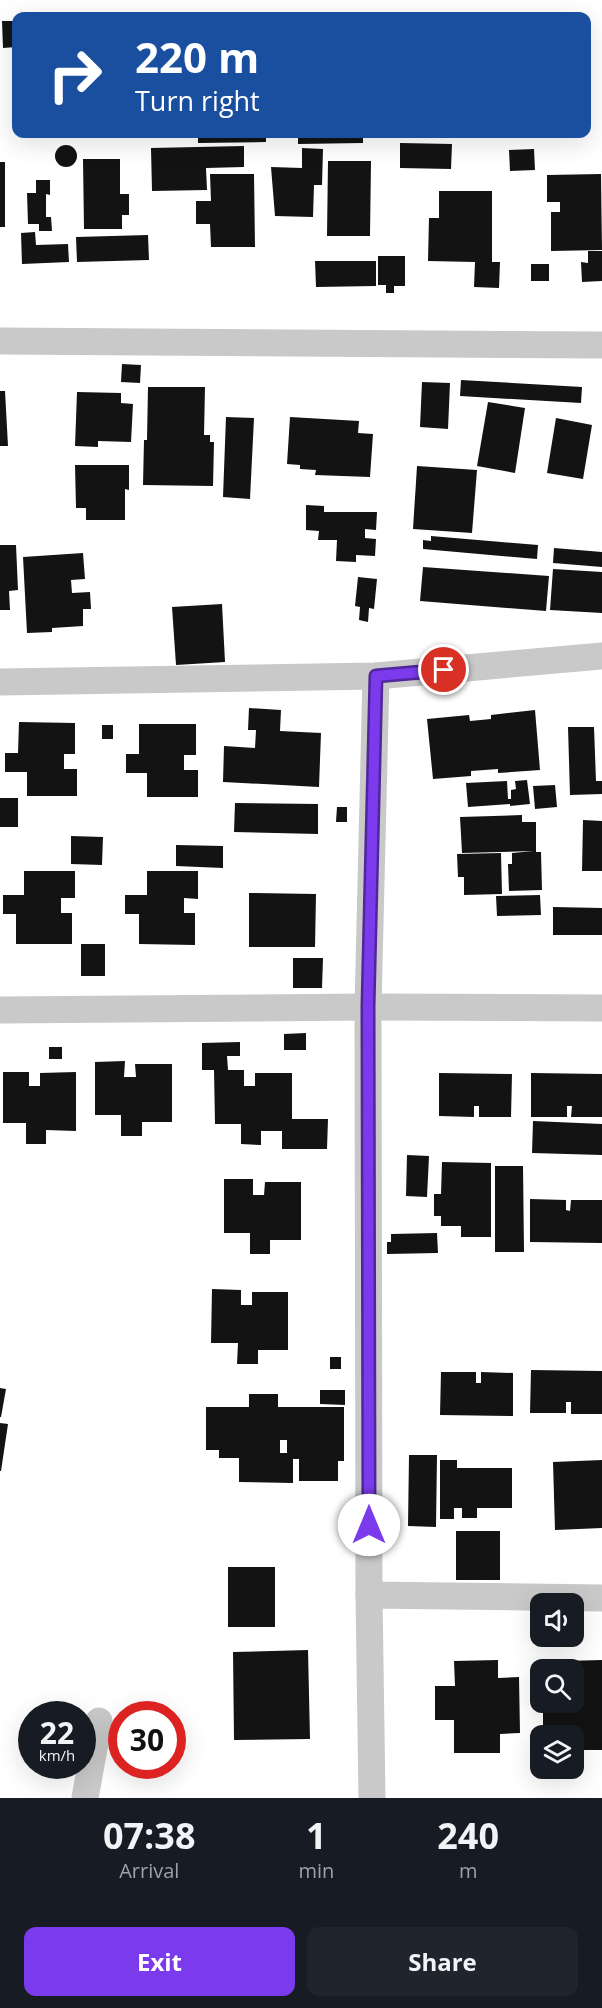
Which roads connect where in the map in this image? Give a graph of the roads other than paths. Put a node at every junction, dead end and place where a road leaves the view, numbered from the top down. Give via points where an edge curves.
1 (0, 341) edge
2 (602, 345) edge
3 (602, 656) edge
4 (376, 676) junction
5 (0, 682) edge
6 (368, 1006) junction
7 (602, 1008) edge
8 (0, 1010) edge
9 (369, 1595) junction
10 (602, 1598) edge
11 (99, 1721) dead end
12 (85, 1798) edge
13 (372, 1798) edge

1 - 2 street
3 - 4 street
4 - 5 street
4 - 6 street
6 - 7 street
6 - 8 street
6 - 9 street
9 - 10 street
9 - 13 street
11 - 12 street

